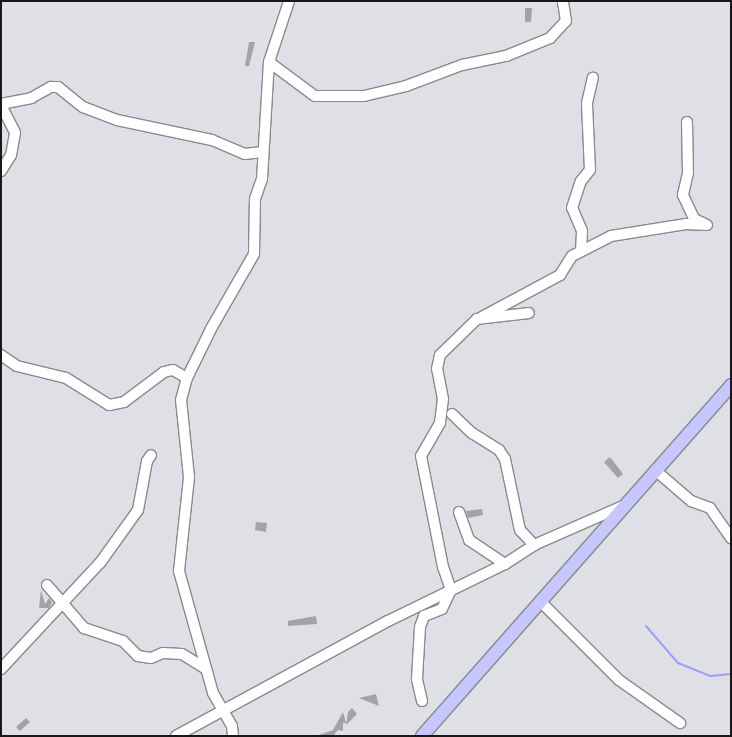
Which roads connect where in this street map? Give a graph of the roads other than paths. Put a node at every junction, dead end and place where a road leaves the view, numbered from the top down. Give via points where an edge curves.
1 (289, 1) edge
2 (563, 1) edge
3 (269, 62) junction
4 (593, 78) dead end
5 (1, 105) edge
6 (687, 122) dead end
7 (262, 152) junction
8 (1, 171) edge
9 (580, 251) junction
10 (529, 313) dead end
11 (477, 320) junction
12 (1, 354) edge
13 (186, 378) junction
14 (731, 385) edge
15 (452, 414) dead end
16 (151, 455) dead end
17 (655, 470) junction
18 (623, 506) junction
19 (459, 512) dead end
20 (731, 538) edge
21 (534, 545) junction
22 (505, 564) junction
23 (47, 585) dead end
24 (451, 590) junction
25 (540, 601) junction
26 (63, 602) junction
27 (1, 669) edge
28 (206, 669) junction
29 (422, 701) dead end
30 (222, 710) junction
31 (680, 723) dead end
32 (176, 736) edge
33 (234, 736) edge
34 (422, 736) edge

1 - 3 street
2 - 3 street via 566,21 550,38 506,56 462,65 406,86 364,96 315,96
3 - 7 street
4 - 9 street via 587,103 590,170 581,181 572,208 582,232
5 - 7 street via 58,87 83,106 117,120 212,140 245,154
5 - 8 street via 15,134 11,156
6 - 9 street via 688,173 683,195 694,219 707,225 686,224 611,236
7 - 13 street via 262,179 254,200 254,254
9 - 11 street via 572,256 560,275
10 - 11 street
11 - 24 street via 440,355 438,369 443,399 440,423 421,456 437,539
12 - 13 street via 17,366 66,378 109,405 124,402 164,372 173,370
13 - 28 street via 181,400 188,477 179,571
14 - 17 main road
15 - 21 street via 502,454 520,530
16 - 26 street via 147,461 138,510 100,563
17 - 18 main road
17 - 20 street via 691,501 710,508
18 - 21 street
18 - 25 main road
19 - 22 street via 469,540
21 - 22 street
22 - 24 street
23 - 26 street
24 - 29 street via 442,609 424,616 420,627 417,679
24 - 30 street
25 - 31 street via 619,680
25 - 34 main road
26 - 27 street
26 - 28 street via 84,628 123,641 138,656 151,658 163,653 182,654
28 - 30 street
30 - 32 street
30 - 33 street

